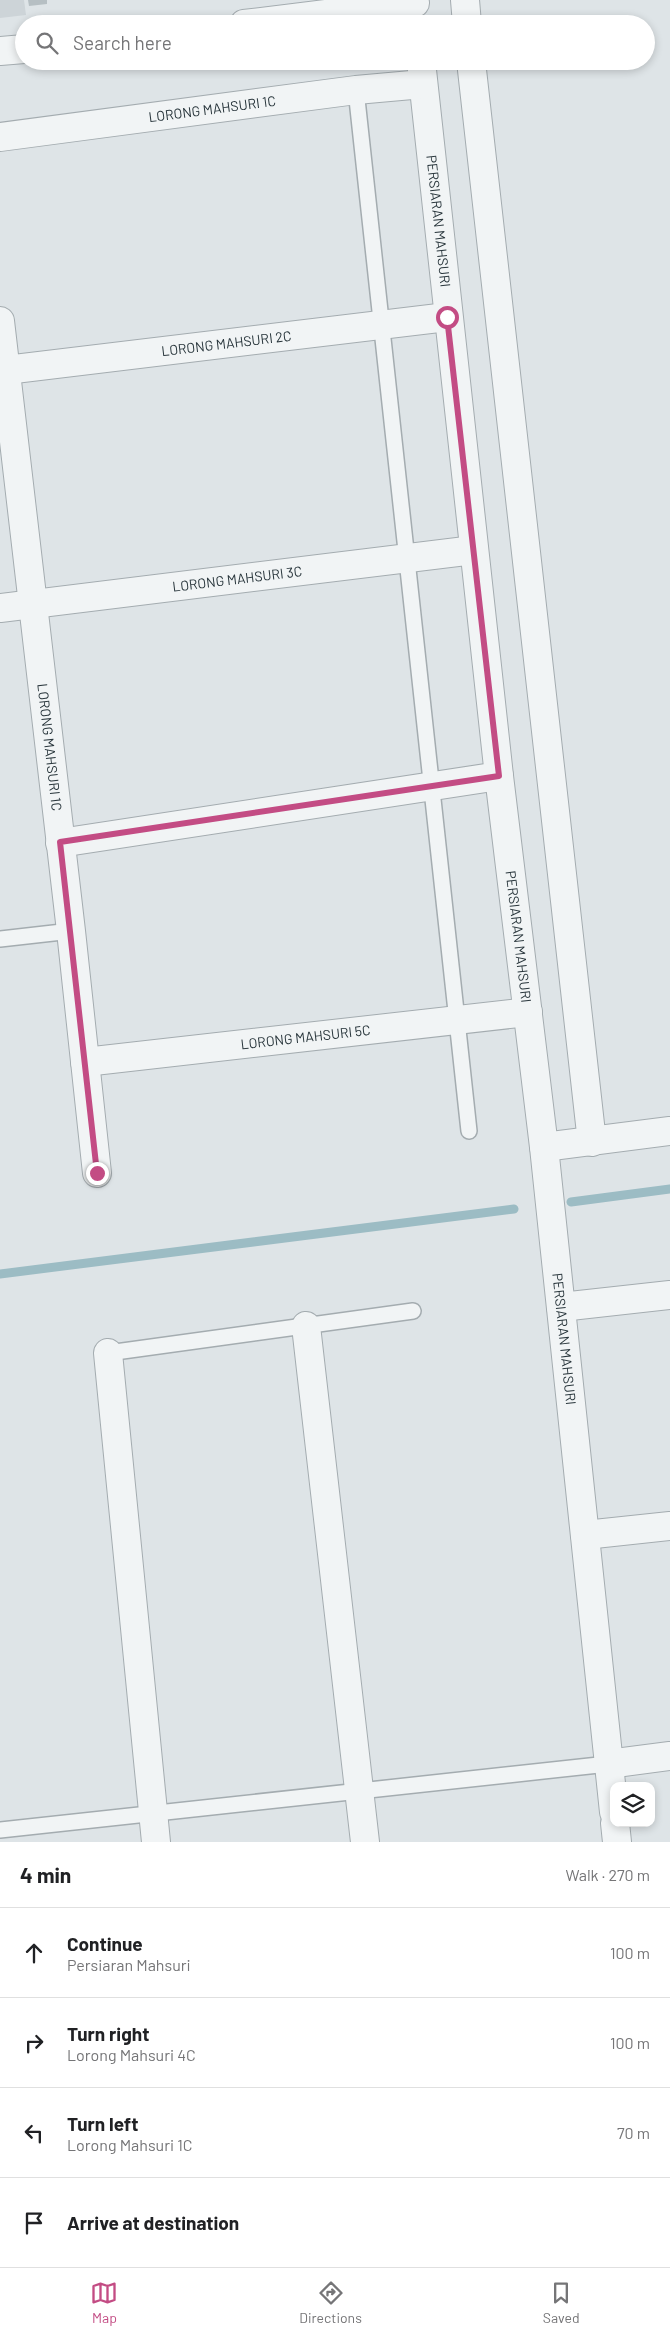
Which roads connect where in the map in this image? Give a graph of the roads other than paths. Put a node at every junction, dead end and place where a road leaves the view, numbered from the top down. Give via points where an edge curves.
1 (465, 0) edge
2 (415, 9) edge
3 (347, 15) edge
4 (466, 15) edge
5 (15, 50) edge
6 (0, 51) edge
7 (473, 70) edge
8 (422, 73) edge
9 (356, 90) junction
10 (0, 137) edge
11 (447, 317) junction
12 (0, 321) edge
13 (381, 324) junction
14 (6, 370) junction
15 (474, 550) junction
16 (406, 558) junction
17 (32, 606) junction
18 (0, 608) edge
19 (499, 776) junction
20 (431, 786) junction
21 (60, 842) junction
22 (71, 931) junction
23 (0, 939) edge
24 (528, 1012) junction
25 (457, 1021) junction
26 (85, 1062) junction
27 (670, 1131) edge
28 (469, 1132) dead end
29 (592, 1142) junction
30 (544, 1147) junction
31 (97, 1173) dead end
32 (670, 1295) edge
33 (561, 1307) junction
34 (413, 1311) dead end
35 (306, 1326) junction
36 (108, 1353) joint
37 (670, 1526) edge
38 (585, 1536) junction
39 (670, 1756) edge
40 (608, 1764) junction
41 (610, 1782) edge
42 (359, 1791) junction
43 (153, 1813) junction
44 (615, 1827) edge
45 (0, 1830) edge
46 (156, 1842) edge
47 (365, 1842) edge
48 (617, 1842) edge

1 - 4 street
2 - 3 street
5 - 6 street
7 - 29 street
8 - 9 street, LORONG MAHSURI 1C
8 - 11 street, PERSIARAN MAHSURI
9 - 10 street, LORONG MAHSURI 1C
9 - 13 lane
11 - 13 street, LORONG MAHSURI 2C
11 - 15 street, PERSIARAN MAHSURI
12 - 14 street, LORONG MAHSURI 1C
13 - 14 street, LORONG MAHSURI 2C
13 - 16 lane
14 - 17 street, LORONG MAHSURI 1C
15 - 16 street, LORONG MAHSURI 3C
15 - 19 street, PERSIARAN MAHSURI
16 - 17 street, LORONG MAHSURI 3C
16 - 20 lane
17 - 18 street, LORONG MAHSURI 3C
17 - 21 street, LORONG MAHSURI 1C
19 - 20 street
19 - 24 street, PERSIARAN MAHSURI
20 - 21 street
20 - 25 lane
21 - 22 street, LORONG MAHSURI 1C
22 - 23 lane
22 - 26 street, LORONG MAHSURI 1C
24 - 25 street, LORONG MAHSURI 5C
24 - 30 street, PERSIARAN MAHSURI
25 - 26 street, LORONG MAHSURI 5C
25 - 28 lane
26 - 31 street, LORONG MAHSURI 1C
27 - 29 street
29 - 30 street
30 - 33 street, PERSIARAN MAHSURI
32 - 33 street
33 - 38 street, PERSIARAN MAHSURI
34 - 35 lane
35 - 36 lane
35 - 42 street
36 - 43 street
37 - 38 street
38 - 40 street, PERSIARAN MAHSURI
39 - 40 street
40 - 41 street, PERSIARAN MAHSURI
40 - 42 lane
42 - 43 lane
42 - 47 street
43 - 45 lane
43 - 46 street
44 - 48 street

